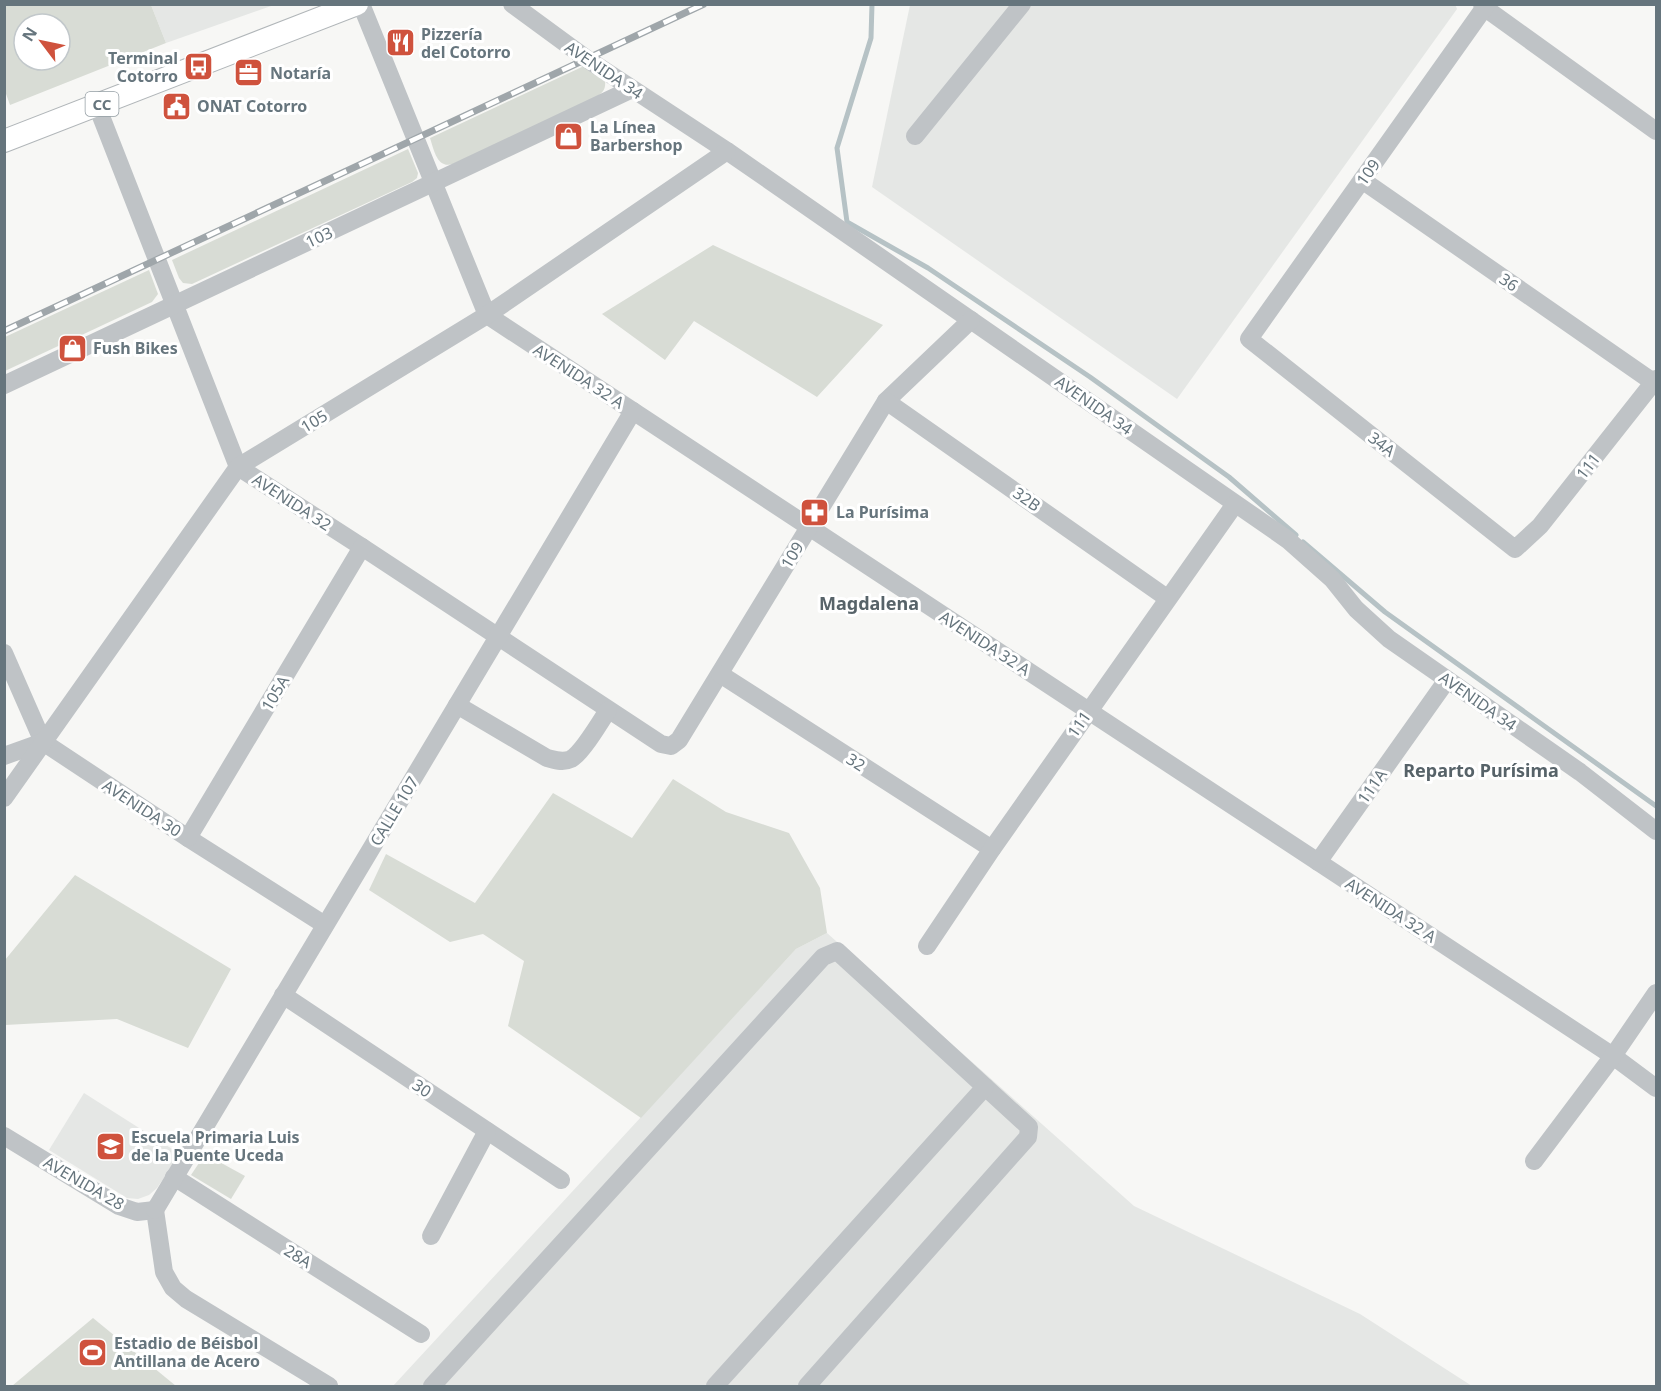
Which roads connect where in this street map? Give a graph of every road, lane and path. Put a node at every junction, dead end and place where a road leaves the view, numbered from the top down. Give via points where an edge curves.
1 (359, 4) edge
2 (512, 4) edge
3 (1022, 4) edge
4 (1485, 6) edge
5 (632, 88) junction
6 (97, 106) junction
7 (1656, 131) edge
8 (915, 136) dead end
9 (4, 141) edge
10 (727, 152) junction
11 (1362, 180) junction
12 (434, 183) junction
13 (174, 306) junction
14 (487, 315) junction
15 (971, 320) junction
16 (1249, 339) joint
17 (1656, 382) edge
18 (4, 385) edge
19 (886, 401) junction
20 (633, 411) junction
21 (238, 467) junction
22 (1234, 504) junction
23 (809, 527) junction
24 (362, 547) junction
25 (1515, 549) joint
26 (1167, 598) junction
27 (497, 637) junction
28 (4, 653) edge
29 (720, 674) junction
30 (1447, 680) junction
31 (457, 705) junction
32 (608, 710) junction
33 (1089, 711) junction
34 (43, 742) junction
35 (671, 746) joint
36 (4, 756) edge
37 (4, 798) edge
38 (1656, 831) edge
39 (188, 838) junction
40 (992, 849) junction
41 (1318, 862) junction
42 (325, 925) junction
43 (927, 946) dead end
44 (1656, 993) edge
45 (284, 995) junction
46 (1613, 1056) junction
47 (985, 1086) junction
48 (1656, 1088) edge
49 (488, 1131) junction
50 (4, 1136) edge
51 (1534, 1161) dead end
52 (174, 1177) junction
53 (561, 1180) dead end
54 (155, 1210) junction
55 (430, 1236) dead end
56 (421, 1334) dead end
57 (329, 1386) edge
58 (432, 1386) edge
59 (715, 1386) edge
60 (807, 1386) edge

1 - 6 main road, CC
1 - 12 street
2 - 5 street, AVENIDA 34
3 - 8 street
4 - 7 street
4 - 11 street, 109
5 - 10 street, AVENIDA 34
5 - 12 street, 103
6 - 9 main road, CC
6 - 13 street, AVENIDA 32
10 - 14 street, 105
10 - 15 street, AVENIDA 34
11 - 16 street, 109
11 - 17 street, 36
12 - 13 street, 103
12 - 14 street
13 - 18 street, 103
13 - 21 street, AVENIDA 32
14 - 20 street, AVENIDA 32 A
14 - 21 street, 105
15 - 19 street, 109
15 - 22 street, AVENIDA 34
16 - 25 street, 34A
17 - 25 street, 111 via 1540,526
19 - 23 street, 109
19 - 26 street, 32B
20 - 23 street, AVENIDA 32 A
20 - 27 street, CALLE 107
21 - 24 street, AVENIDA 32
21 - 34 street, 105
22 - 26 street, 111
22 - 30 street, AVENIDA 34 via 1288,540 1389,639
23 - 29 street, 109
23 - 33 street, AVENIDA 32 A
24 - 27 street, AVENIDA 32
24 - 39 street, 105A
26 - 33 street, 111
27 - 31 street, CALLE 107
27 - 32 street, AVENIDA 32
28 - 34 street
29 - 35 street, 109 via 679,740
29 - 40 street, 32
30 - 38 street, AVENIDA 34 via 1580,772
30 - 41 street, 111A
31 - 32 street via 559,762 580,751
31 - 42 street, CALLE 107
32 - 35 street, AVENIDA 32 via 661,744
33 - 40 street, 111
33 - 41 street, AVENIDA 32 A
34 - 36 street
34 - 37 street, 105
34 - 39 street, AVENIDA 30
39 - 42 street, AVENIDA 30
40 - 43 street, 111
41 - 46 street, AVENIDA 32 A
42 - 45 street, CALLE 107
44 - 46 street
45 - 49 street, 30
45 - 52 street, CALLE 107
46 - 48 street, AVENIDA 32 A
46 - 51 street
47 - 58 street via 837,951 823,957
47 - 59 street
47 - 60 street via 1029,1127 1028,1137
49 - 53 street, 30
49 - 55 street
50 - 54 street, AVENIDA 28 via 119,1206 137,1212
52 - 54 street, CALLE 107
52 - 56 street, 28A
54 - 57 street via 164,1272 173,1288

